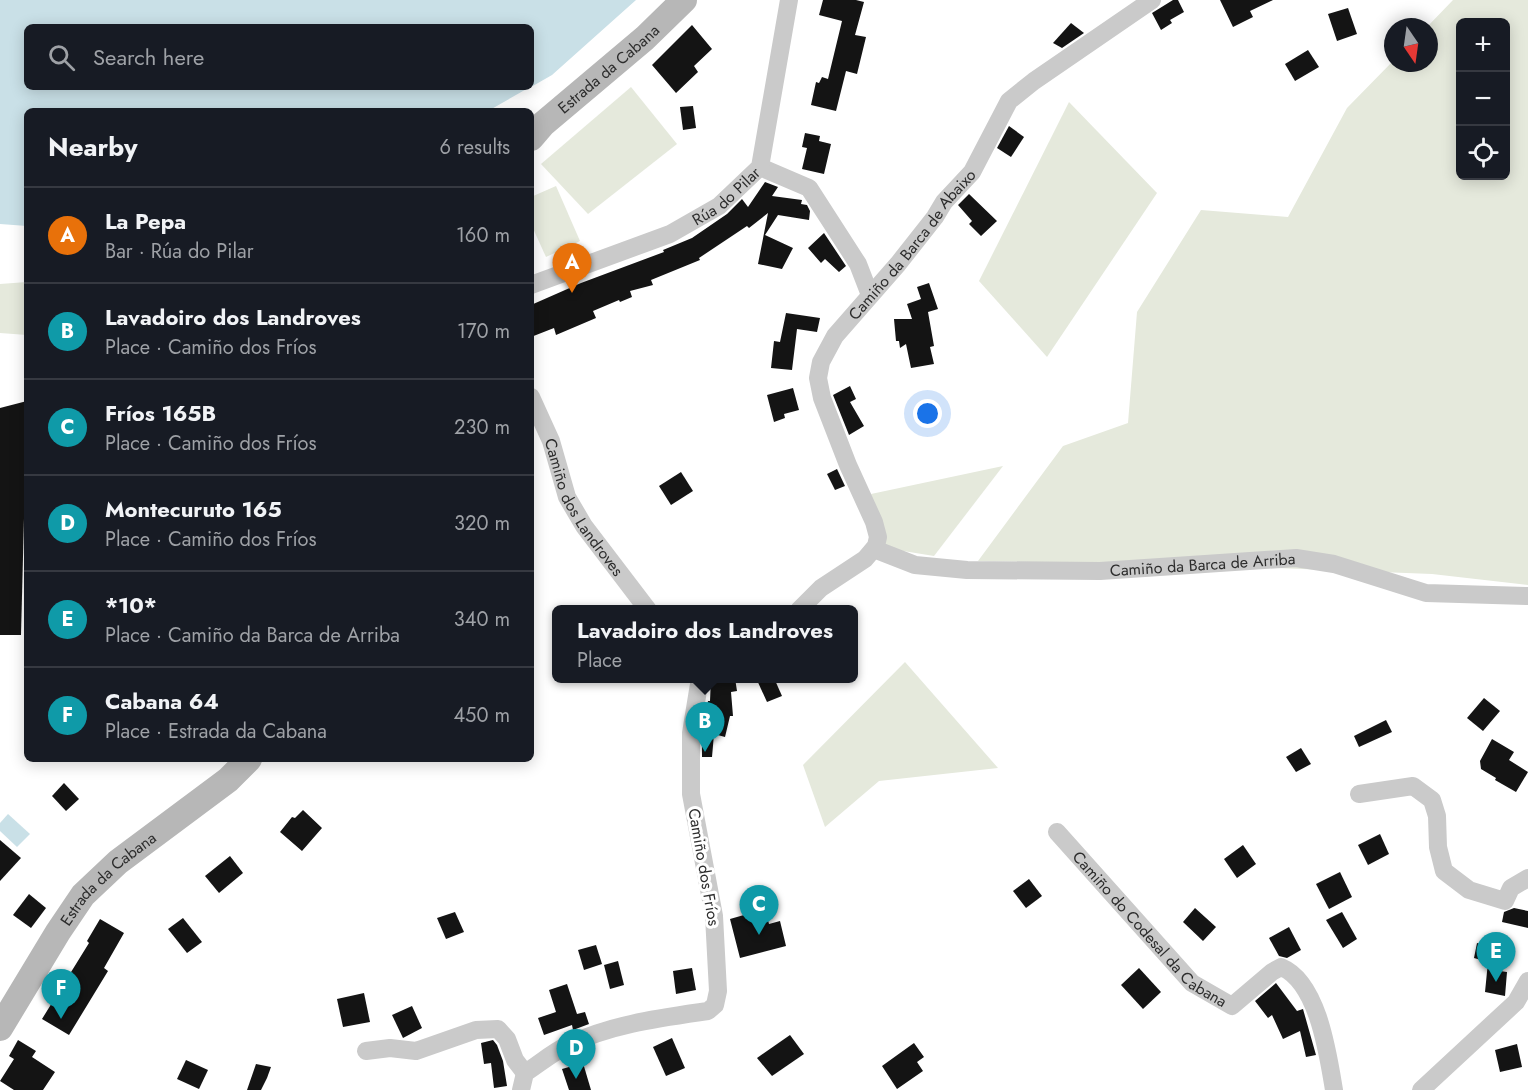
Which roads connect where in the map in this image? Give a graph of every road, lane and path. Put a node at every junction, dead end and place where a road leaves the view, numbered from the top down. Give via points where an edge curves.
1 (684, 0) edge
2 (789, 0) edge
3 (1152, 0) edge
4 (534, 134) edge
5 (760, 167) junction
6 (534, 284) edge
7 (870, 295) junction
8 (534, 404) edge
9 (873, 549) junction
10 (1528, 596) edge
11 (645, 605) edge
12 (803, 605) edge
13 (699, 683) edge
14 (246, 762) edge
15 (1359, 794) dead end
16 (1056, 832) dead end
17 (1528, 878) edge
18 (1528, 981) edge
19 (0, 1028) edge
20 (366, 1051) dead end
21 (523, 1081) edge
22 (1334, 1090) edge
23 (1421, 1090) edge

1 - 4 main road, Estrada da Cabana via 645,39
2 - 5 street, Rúa do Pilar
3 - 7 street, Camiño da Barca de Abaixo via 1010,101 972,172
5 - 6 street, Rúa do Pilar via 719,206 670,234
5 - 7 street via 809,188 858,264
7 - 9 street, Camiño da Barca de Abaixo via 835,336 821,362 818,378 848,465 874,522 878,537
8 - 11 street, Camiño dos Landroves via 551,441 567,497 584,526
9 - 10 street, Camiño da Barca de Arriba via 915,565 967,570 1100,571 1296,558 1334,564 1426,593
9 - 12 street via 866,559
13 - 21 street, Camiño dos Fríos via 691,733 691,794 714,916 718,991 715,1005 708,1011 609,1029 567,1046
14 - 19 main road, Estrada da Cabana via 228,780 118,862 83,895
15 - 17 street via 1413,786 1432,800 1444,871 1469,890 1506,902 1511,888
16 - 22 street, Camiño do Codesal da Cabana via 1192,983 1220,1000 1232,1006 1272,972 1281,967 1293,972 1318,1018
18 - 23 street via 1516,1002
20 - 21 street via 416,1051 476,1030 498,1029 507,1039

